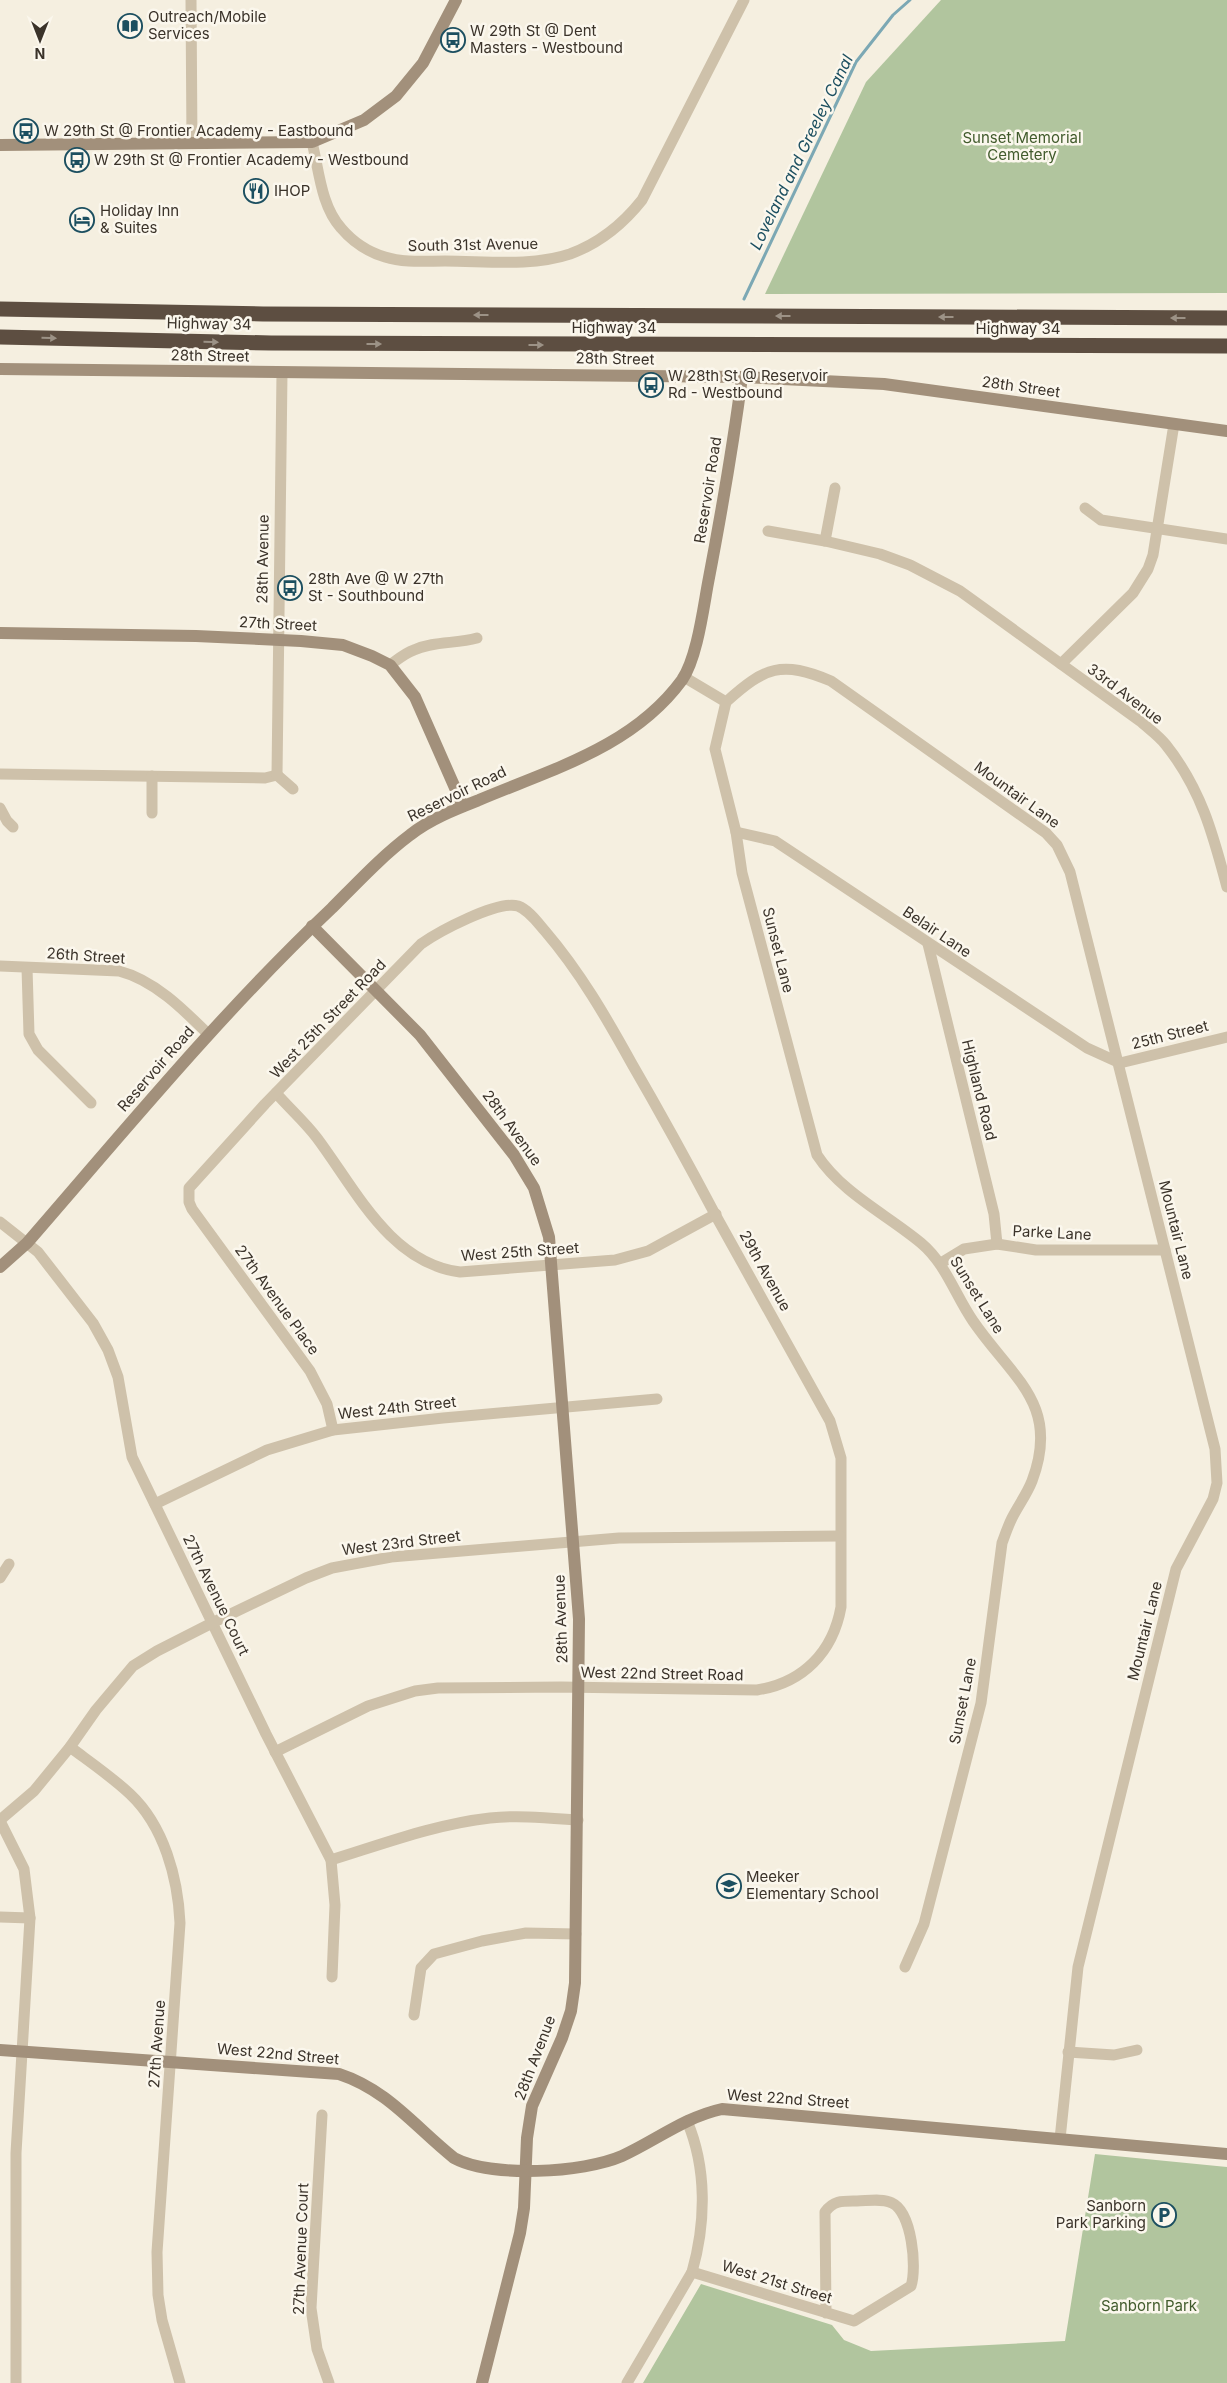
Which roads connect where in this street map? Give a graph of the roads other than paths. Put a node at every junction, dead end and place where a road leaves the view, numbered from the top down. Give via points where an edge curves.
1 (191, 0) edge
2 (456, 0) edge
3 (744, 0) edge
4 (312, 142) junction
5 (192, 143) junction
6 (0, 145) edge
7 (0, 310) edge
8 (1227, 318) edge
9 (0, 337) edge
10 (1227, 346) edge
11 (0, 369) edge
12 (282, 373) junction
13 (742, 377) junction
14 (1174, 424) junction
15 (1227, 431) edge
16 (835, 488) dead end
17 (1085, 508) dead end
18 (1158, 529) junction
19 (768, 531) dead end
20 (1227, 539) edge
21 (825, 541) junction
22 (0, 633) edge
23 (477, 638) dead end
24 (278, 639) junction
25 (1060, 664) junction
26 (390, 666) junction
27 (684, 677) junction
28 (726, 702) junction
29 (0, 774) edge
30 (278, 775) junction
31 (152, 776) junction
32 (293, 789) dead end
33 (463, 806) junction
34 (0, 808) edge
35 (152, 813) dead end
36 (13, 827) dead end
37 (736, 832) junction
38 (1227, 887) edge
39 (516, 906) joint
40 (312, 926) junction
41 (928, 944) junction
42 (0, 966) edge
43 (27, 968) junction
44 (375, 992) junction
45 (208, 1034) junction
46 (1227, 1037) edge
47 (1120, 1063) junction
48 (276, 1093) junction
49 (91, 1104) dead end
50 (188, 1193) joint
51 (716, 1214) junction
52 (0, 1222) edge
53 (27, 1243) junction
54 (997, 1244) junction
55 (1165, 1250) junction
56 (941, 1264) junction
57 (551, 1265) junction
58 (0, 1266) edge
59 (657, 1399) dead end
60 (563, 1407) junction
61 (333, 1430) junction
62 (155, 1504) junction
63 (840, 1536) junction
64 (574, 1541) junction
65 (9, 1564) dead end
66 (0, 1578) edge
67 (212, 1623) junction
68 (790, 1681) joint
69 (579, 1687) junction
70 (70, 1746) junction
71 (275, 1752) junction
72 (578, 1820) junction
73 (0, 1821) edge
74 (331, 1860) junction
75 (0, 1917) edge
76 (30, 1918) junction
77 (576, 1934) junction
78 (905, 1967) dead end
79 (332, 1977) dead end
80 (414, 2015) dead end
81 (0, 2050) edge
82 (1137, 2050) dead end
83 (22, 2052) junction
84 (1068, 2052) junction
85 (171, 2061) junction
86 (322, 2114) dead end
87 (687, 2121) junction
88 (1060, 2139) junction
89 (1227, 2154) edge
90 (525, 2170) junction
91 (692, 2272) junction
92 (826, 2313) junction
93 (16, 2383) edge
94 (180, 2383) edge
95 (329, 2383) edge
96 (482, 2383) edge
97 (628, 2383) edge

1 - 5 street
2 - 4 street via 423,63 396,96 364,120
3 - 4 street, South 31st Avenue via 642,200 604,237 570,254 521,262 398,261 384,257 353,239 332,216
4 - 5 street
5 - 6 street
8 -> 7 highway, Highway 34
9 -> 10 highway, Highway 34 via 281,343
11 - 12 street, 28th Street
12 - 13 street, 28th Street
12 - 24 street, 28th Avenue
13 - 14 street, 28th Street via 884,384
13 - 27 street, Reservoir Road via 699,634
14 - 15 street, 28th Street
14 - 18 street
16 - 21 street
17 - 18 street via 1101,520
18 - 20 street
18 - 25 street via 1153,555 1142,581
19 - 21 street, 33rd Avenue
21 - 25 street, 33rd Avenue via 902,562 960,591
22 - 24 street, 27th Street
23 - 26 street via 413,650
24 - 26 street, 27th Street via 343,645
24 - 30 street, 28th Avenue
25 - 38 street, 33rd Avenue via 1165,744 1193,786 1210,823
26 - 33 street, 27th Street via 421,707
27 - 28 street
27 - 33 street, Reservoir Road via 652,715 606,746
28 - 37 street, Sunset Lane via 715,749
28 - 47 street, Mountair Lane via 745,684 769,671 791,668 831,681 1046,833 1057,844 1070,872
29 - 31 street
30 - 31 street via 265,778
30 - 32 street
31 - 35 street
33 - 40 street, Reservoir Road via 413,833
34 - 36 street
37 - 41 street, Belair Lane via 775,841
37 - 56 street, Sunset Lane via 742,873 817,1155 844,1186 922,1244
39 - 44 street, West 25th Street Road via 493,909 438,932 421,944
39 - 51 street, 29th Avenue via 539,924 590,989
40 - 44 street, 28th Avenue
40 - 45 street, Reservoir Road
41 - 47 street, Belair Lane via 1087,1048
41 - 54 street, Highland Road via 994,1214
42 - 43 street, 26th Street
43 - 45 street, 26th Street via 131,974 164,995
43 - 49 street via 29,1034 38,1050
44 - 48 street, West 25th Street Road
44 - 57 street, 28th Avenue via 438,1056 524,1169 542,1210 549,1237
45 - 53 street, Reservoir Road
46 - 47 street, 25th Street
47 - 55 street, Mountair Lane
48 - 50 street, West 25th Street Road via 192,1184
48 - 57 street, West 25th Street via 316,1136 383,1228 417,1259 438,1268 460,1272
50 - 61 street, 27th Avenue Place via 192,1209 310,1371 327,1404
51 - 57 street, West 25th Street via 640,1254 615,1260
51 - 63 street, 29th Avenue via 830,1421 841,1458
52 - 53 street, 27th Avenue Court
53 - 58 street, Reservoir Road
53 - 62 street, 27th Avenue Court via 38,1252 93,1323 108,1350 118,1377 132,1457
54 - 55 street, Parke Lane via 1036,1250
54 - 56 street, Parke Lane via 964,1249
55 - 84 street, Mountair Lane via 1216,1449 1217,1483 1213,1499 1176,1569 1078,1967
56 - 78 street, Sunset Lane via 972,1321 1026,1388 1040,1422 1040,1454 1031,1484 1002,1543 981,1703 924,1924
57 - 60 street, 28th Avenue
59 - 60 street, West 24th Street
60 - 61 street, West 24th Street
60 - 64 street, 28th Avenue
61 - 62 street, West 24th Street via 267,1450
62 - 67 street, 27th Avenue Court
63 - 64 street, West 23rd Street
63 - 68 street, 29th Avenue via 841,1607 836,1631 820,1656
64 - 67 street, West 23rd Street via 360,1561 306,1578
64 - 69 street, 28th Avenue
65 - 66 street
67 - 70 street, West 23rd Street via 134,1666
67 - 71 street, 27th Avenue Court
68 - 69 street, West 22nd Street Road via 757,1690
69 - 71 street, West 22nd Street Road via 468,1686 415,1691 368,1706
69 - 72 street, 28th Avenue
70 - 73 street, West 23rd Street via 34,1791
70 - 85 street, 27th Avenue via 130,1794 144,1810 176,1880 180,1923
71 - 74 street, 27th Avenue Court
72 - 74 street via 490,1818 445,1826
72 - 77 street, 28th Avenue
73 - 76 street via 24,1869
74 - 79 street, 27th Avenue Court via 335,1905
75 - 76 street
76 - 83 street
77 - 80 street via 526,1933 434,1954 421,1968
77 - 90 street, 28th Avenue via 571,2010 532,2106
81 - 83 street, West 22nd Street
82 - 84 street via 1114,2055
83 - 85 street, West 22nd Street
83 - 93 street via 16,2153
84 - 88 street, Mountair Lane
85 - 90 street, West 22nd Street via 339,2074 380,2093 438,2146 465,2164 493,2170
85 - 94 street, 27th Avenue via 157,2252 162,2320
86 - 95 street, 27th Avenue Court via 311,2308 317,2349
87 - 88 street, West 22nd Street via 710,2112 739,2110
87 - 90 street, West 22nd Street via 598,2165
87 - 91 street via 699,2154 703,2188
88 - 89 street, West 22nd Street
90 - 96 street, 28th Avenue via 520,2233
91 - 92 street, West 21st Street
91 - 97 street
92 - 92 street, West 21st Street via 854,2321 911,2286 914,2277 913,2244 894,2203 885,2200 840,2201 826,2212

